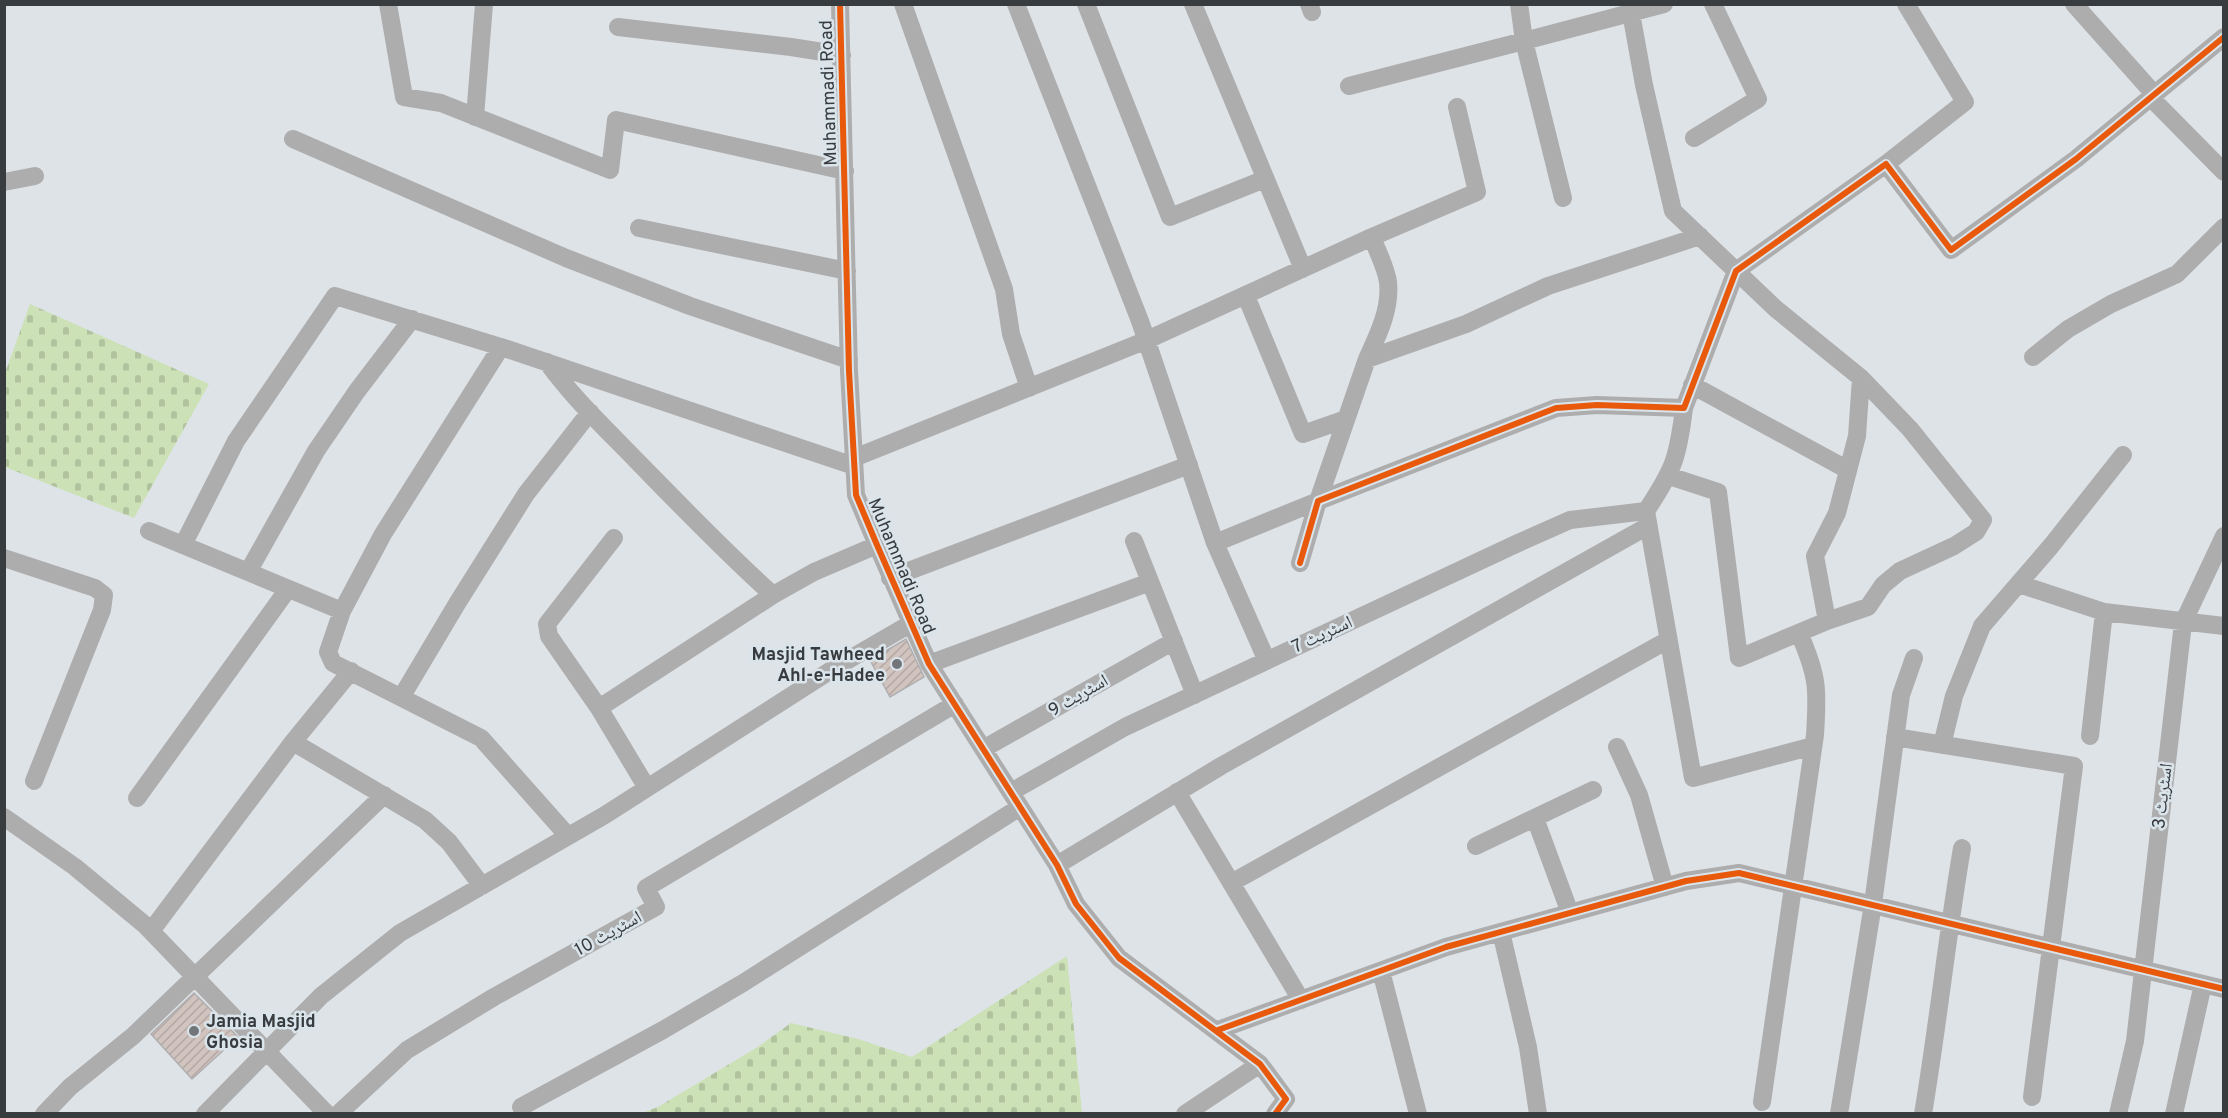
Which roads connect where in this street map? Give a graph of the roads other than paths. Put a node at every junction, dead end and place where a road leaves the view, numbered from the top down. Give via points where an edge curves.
1 (388, 4) edge
2 (484, 4) edge
3 (840, 4) edge
4 (903, 4) edge
5 (1016, 4) edge
6 (1086, 4) edge
7 (1193, 4) edge
8 (1519, 4) edge
9 (1664, 4) edge
10 (1713, 4) edge
11 (1906, 4) edge
12 (2077, 6) edge
13 (1631, 13) junction
14 (618, 27) dead end
15 (2223, 37) edge
16 (1524, 41) junction
17 (842, 55) junction
18 (1349, 86) dead end
19 (2153, 96) junction
20 (1457, 107) dead end
21 (475, 117) junction
22 (1694, 138) dead end
23 (293, 139) dead end
24 (1886, 164) junction
25 (846, 171) junction
26 (2223, 171) edge
27 (35, 176) dead end
28 (1265, 179) junction
29 (4, 182) edge
30 (1563, 198) dead end
31 (2223, 227) edge
32 (639, 228) dead end
33 (1700, 236) junction
34 (1372, 237) junction
35 (1303, 269) junction
36 (847, 271) junction
37 (1736, 271) junction
38 (1246, 296) junction
39 (412, 319) junction
40 (1147, 340) junction
41 (501, 347) junction
42 (2033, 357) dead end
43 (1367, 359) junction
44 (849, 360) junction
45 (547, 362) junction
46 (1861, 378) junction
47 (1692, 385) junction
48 (1029, 388) junction
49 (1684, 408) junction
50 (590, 412) junction
51 (1346, 419) junction
52 (2123, 455) dead end
53 (854, 462) junction
54 (1189, 465) junction
55 (1848, 470) junction
56 (1670, 476) junction
57 (1318, 501) junction
58 (1647, 518) junction
59 (149, 531) dead end
60 (2223, 536) edge
61 (614, 538) dead end
62 (1134, 541) dead end
63 (1215, 543) junction
64 (183, 545) junction
65 (877, 545) junction
66 (1300, 563) dead end
67 (6, 564) edge
68 (249, 572) junction
69 (890, 578) junction
70 (1150, 582) junction
71 (2019, 584) junction
72 (288, 589) junction
73 (773, 595) junction
74 (342, 611) junction
75 (2104, 612) junction
76 (1827, 621) junction
77 (2183, 623) junction
78 (910, 624) junction
79 (2223, 626) edge
80 (1799, 633) junction
81 (1668, 640) junction
82 (1174, 641) junction
83 (1914, 658) dead end
84 (1266, 659) junction
85 (929, 664) junction
86 (351, 671) junction
87 (1195, 695) junction
88 (402, 696) junction
89 (955, 704) junction
90 (599, 708) junction
91 (2090, 736) dead end
92 (1895, 737) junction
93 (293, 742) junction
94 (1942, 745) junction
95 (1814, 746) junction
96 (1617, 747) dead end
97 (983, 749) junction
98 (34, 781) dead end
99 (647, 788) junction
100 (1593, 790) dead end
101 (1177, 792) junction
102 (384, 795) junction
103 (137, 798) dead end
104 (1016, 800) junction
105 (4, 817) edge
106 (1535, 818) junction
107 (568, 836) junction
108 (1476, 846) dead end
109 (1962, 848) dead end
110 (1057, 865) junction
111 (1231, 883) junction
112 (1793, 885) junction
113 (482, 886) junction
114 (1665, 887) junction
115 (1873, 904) junction
116 (1570, 913) junction
117 (1949, 922) junction
118 (151, 931) junction
119 (1501, 932) junction
120 (2050, 946) junction
121 (2141, 968) junction
122 (1381, 971) junction
123 (194, 976) junction
124 (2203, 984) junction
125 (2223, 989) edge
126 (1301, 1000) junction
127 (1218, 1030) junction
128 (265, 1050) junction
129 (1260, 1064) junction
130 (2032, 1096) dead end
131 (1762, 1102) dead end
132 (521, 1107) dead end
133 (44, 1113) edge
134 (205, 1113) edge
135 (327, 1113) edge
136 (338, 1113) edge
137 (1185, 1113) edge
138 (1275, 1113) edge
139 (1418, 1113) edge
140 (1538, 1113) edge
141 (1839, 1113) edge
142 (1923, 1113) edge
143 (2118, 1113) edge
144 (2174, 1113) edge

1 - 21 street via 404,97 441,103
2 - 21 street
3 - 17 street, Muhammadi Road
4 - 48 street via 1004,289 1011,334
5 - 40 street
6 - 28 street via 1170,217
7 - 28 street
8 - 16 street
9 - 13 street
10 - 22 street via 1758,99
11 - 24 street via 1965,102
12 - 19 street
13 - 16 street
13 - 33 street via 1673,210
14 - 17 street
15 - 19 street
16 - 18 street
16 - 30 street
17 - 25 street, Muhammadi Road
19 - 24 street via 2076,159 1951,250
19 - 26 street
20 - 34 street via 1477,192
21 - 25 street via 610,170 616,120
23 - 44 street via 566,258 690,306
24 - 37 street
25 - 36 street, Muhammadi Road
27 - 29 street
28 - 35 street
31 - 42 street via 2177,274 2111,304
32 - 36 street
33 - 37 street
33 - 43 street via 1548,286 1466,324
34 - 35 street
34 - 43 street via 1388,280 1388,298 1382,326
35 - 38 street
36 - 44 street, Muhammadi Road
37 - 46 street
37 - 47 street
38 - 40 street
38 - 51 street via 1303,434
39 - 41 street
39 - 64 street via 335,296 236,441
39 - 68 street via 316,451
40 - 48 street
40 - 54 street
41 - 45 street
41 - 74 street via 383,534
43 - 51 street
44 - 53 street, Muhammadi Road
45 - 50 street
45 - 53 street
46 - 55 street via 1857,436
46 - 76 street via 1910,429 1983,520 1976,532 1954,546 1900,571 1883,585 1868,607
47 - 49 street
47 - 55 street
48 - 53 street
49 - 56 street via 1679,451
49 - 57 street via 1556,408
50 - 73 street
50 - 88 street via 526,494
51 - 57 street
52 - 71 street
53 - 65 street, Muhammadi Road via 856,495
54 - 63 street
54 - 69 street
55 - 76 street via 1837,513 1815,556
56 - 58 street
56 - 80 street via 1718,492 1739,658
57 - 63 street
57 - 66 street
58 - 81 street
58 - 84 street, اسٹریٹ 7 via 1570,520
58 - 101 street
59 - 64 street
60 - 77 street, اسٹریٹ 3
61 - 90 street via 547,624 549,636
62 - 70 street
63 - 84 street
64 - 68 street
65 - 69 street, Muhammadi Road
65 - 73 street
67 - 98 street via 95,588 104,595 102,610
68 - 72 street
69 - 78 street, Muhammadi Road
70 - 82 street
70 - 85 street
71 - 75 street
71 - 94 street via 1982,626 1954,696
72 - 74 street
72 - 103 street
73 - 90 street
74 - 86 street via 328,652 333,663
75 - 77 street
75 - 91 street
76 - 80 street
77 - 79 street
77 - 121 street, اسٹریٹ 3
78 - 85 street, Muhammadi Road
78 - 99 street
80 - 95 street via 1818,688
81 - 95 street via 1693,778
81 - 111 street
82 - 87 street
82 - 97 street, اسٹریٹ 9
83 - 92 street via 1901,695
84 - 87 street, اسٹریٹ 7
85 - 89 street, Muhammadi Road
86 - 88 street
86 - 93 street
87 - 104 street, اسٹریٹ 7 via 1125,727
88 - 107 street via 481,738
89 - 97 street, Muhammadi Road
89 - 136 street, اسٹریٹ 10 via 646,888 656,907 407,1050
90 - 99 street
92 - 94 street
92 - 115 street
93 - 102 street
93 - 118 street
94 - 120 street via 2074,766
95 - 112 street
96 - 114 street via 1639,795
97 - 104 street, Muhammadi Road
99 - 107 street
100 - 106 street
101 - 110 street
101 - 111 street
102 - 113 street via 425,820 449,842
102 - 123 street
104 - 110 street, Muhammadi Road
104 - 132 street, اسٹریٹ 7 via 743,983
105 - 118 street via 75,867
106 - 108 street
106 - 116 street
107 - 113 street
109 - 117 street
110 - 127 street, Muhammadi Road via 1076,904 1119,958
111 - 126 street
112 - 114 street via 1739,873
112 - 115 street
112 - 131 street
113 - 128 street via 400,933 321,996
114 - 116 street
115 - 117 street
115 - 141 street
116 - 119 street
117 - 120 street
117 - 142 street via 1938,1026
118 - 123 street
119 - 122 street
119 - 140 street via 1528,1047
120 - 121 street
120 - 130 street
121 - 124 street
121 - 143 street, اسٹریٹ 3 via 2135,1041
122 - 126 street
122 - 139 street
123 - 128 street
123 - 133 street via 133,1036
124 - 125 street
124 - 144 street
126 - 127 street
127 - 129 street, Muhammadi Road
128 - 134 street
128 - 135 street
129 - 137 street
129 - 138 street, Muhammadi Road via 1286,1099

